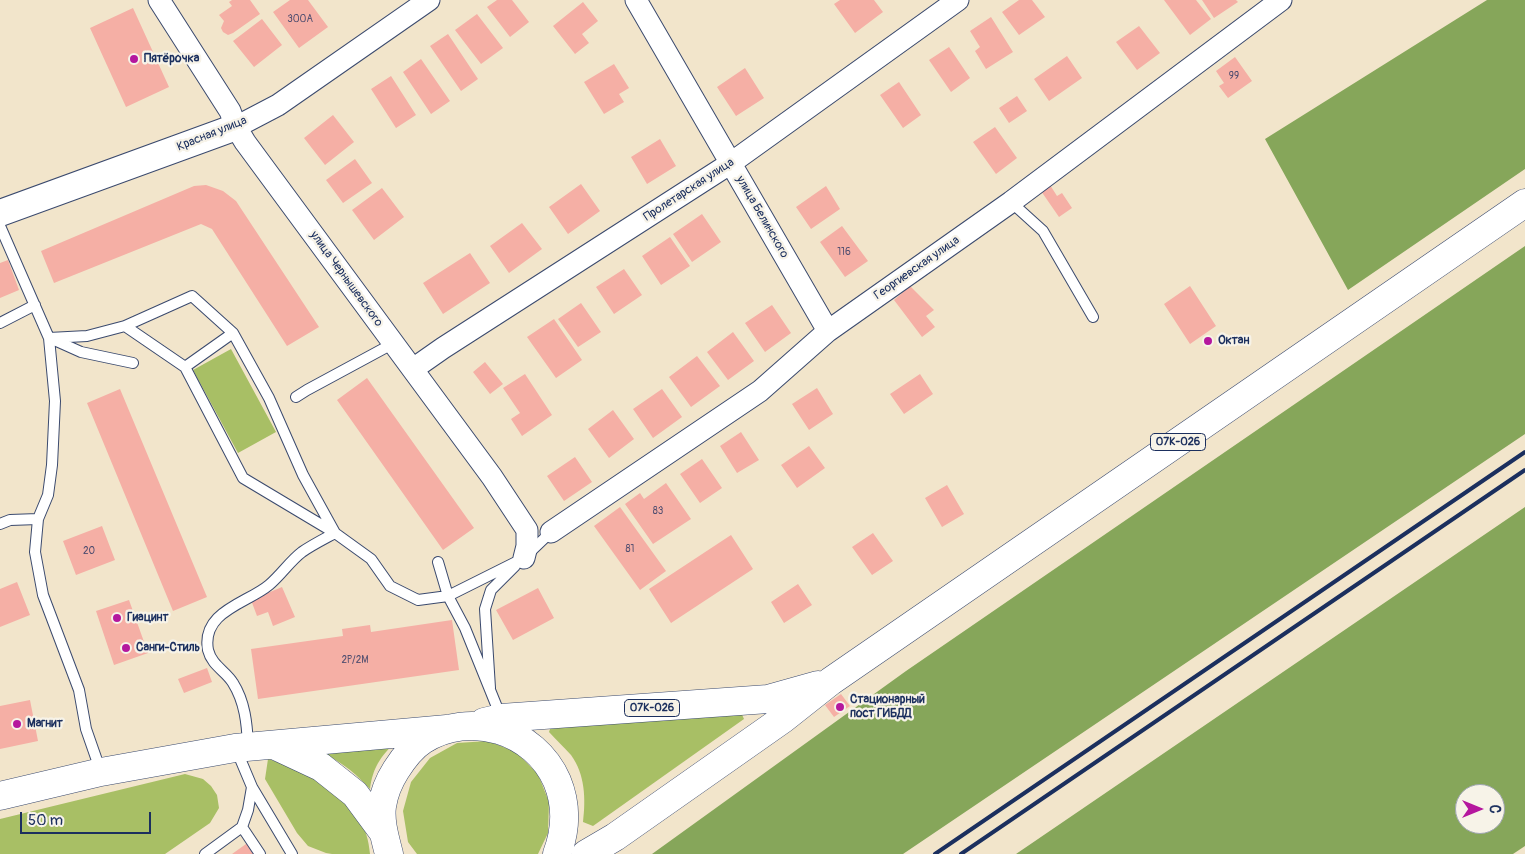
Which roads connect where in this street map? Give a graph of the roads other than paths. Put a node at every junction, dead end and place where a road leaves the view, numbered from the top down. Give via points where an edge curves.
1 (159, 0) edge
2 (429, 0) edge
3 (636, 0) edge
4 (958, 0) edge
5 (1280, 0) edge
6 (236, 127) junction
7 (731, 163) junction
8 (1011, 202) junction
9 (1525, 203) edge
10 (0, 213) edge
11 (0, 226) edge
12 (35, 305) junction
13 (1093, 317) dead end
14 (0, 324) edge
15 (125, 326) junction
16 (828, 331) junction
17 (233, 333) junction
18 (49, 338) junction
19 (394, 343) junction
20 (133, 363) dead end
21 (185, 368) junction
22 (413, 369) junction
23 (296, 397) dead end
24 (38, 519) junction
25 (0, 524) edge
26 (551, 532) joint
27 (335, 533) junction
28 (524, 558) junction
29 (438, 562) dead end
30 (448, 596) junction
31 (831, 681) junction
32 (490, 688) junction
33 (501, 718) junction
34 (460, 727) junction
35 (252, 747) junction
36 (101, 772) junction
37 (252, 787) junction
38 (0, 796) edge
39 (242, 827) junction
40 (386, 843) edge
41 (204, 854) edge
42 (260, 854) edge
43 (292, 854) edge
44 (557, 854) edge
45 (586, 854) edge

1 - 6 street, улица Чернышевского via 230,111
2 - 6 street, Красная улица via 278,105
3 - 7 street, улица Белинского
4 - 7 street, Пролетарская улица
5 - 8 street, Георгиевская улица
6 - 10 street, Красная улица
6 - 19 street, улица Чернышевского
7 - 16 street, улица Белинского
7 - 22 street, Пролетарская улица
8 - 13 lane via 1043,231
8 - 16 street, Георгиевская улица
9 - 31 main road, 07К-026
11 - 12 lane
12 - 14 lane
12 - 18 lane
15 - 17 lane via 192,296
15 - 18 lane via 87,336
15 - 21 lane
16 - 26 street, Георгиевская улица via 760,391
17 - 21 lane
17 - 27 lane via 269,398 303,475
18 - 20 lane via 81,352
18 - 24 lane via 55,401 52,465 48,495
19 - 22 street, улица Чернышевского
19 - 23 lane
21 - 27 lane via 243,478
22 - 28 street, улица Чернышевского via 527,530
24 - 25 lane via 10,520
24 - 36 lane via 35,552 43,595 78,690 86,729
26 - 28 lane
27 - 30 lane via 371,559 390,586 418,600
27 - 35 lane via 302,552 268,586 238,602 216,619 208,633 208,650 217,667 232,681 240,698
28 - 30 lane
28 - 32 lane via 491,590 485,609
29 - 30 lane
30 - 32 lane
31 - 33 main road, 07К-026 via 768,700
31 - 45 main road, 07К-026 via 783,719 615,838
32 - 33 lane
33 - 34 main road, 07К-026
34 - 35 main road
34 - 40 main road via 423,740 404,758 390,780 382,806
34 - 44 main road via 496,728 518,736 537,751 552,770 562,792 565,816 563,839
35 - 36 main road
35 - 37 lane
35 - 40 main road via 321,767 355,794
36 - 38 main road
37 - 39 lane
37 - 43 lane
39 - 41 lane
39 - 42 lane

